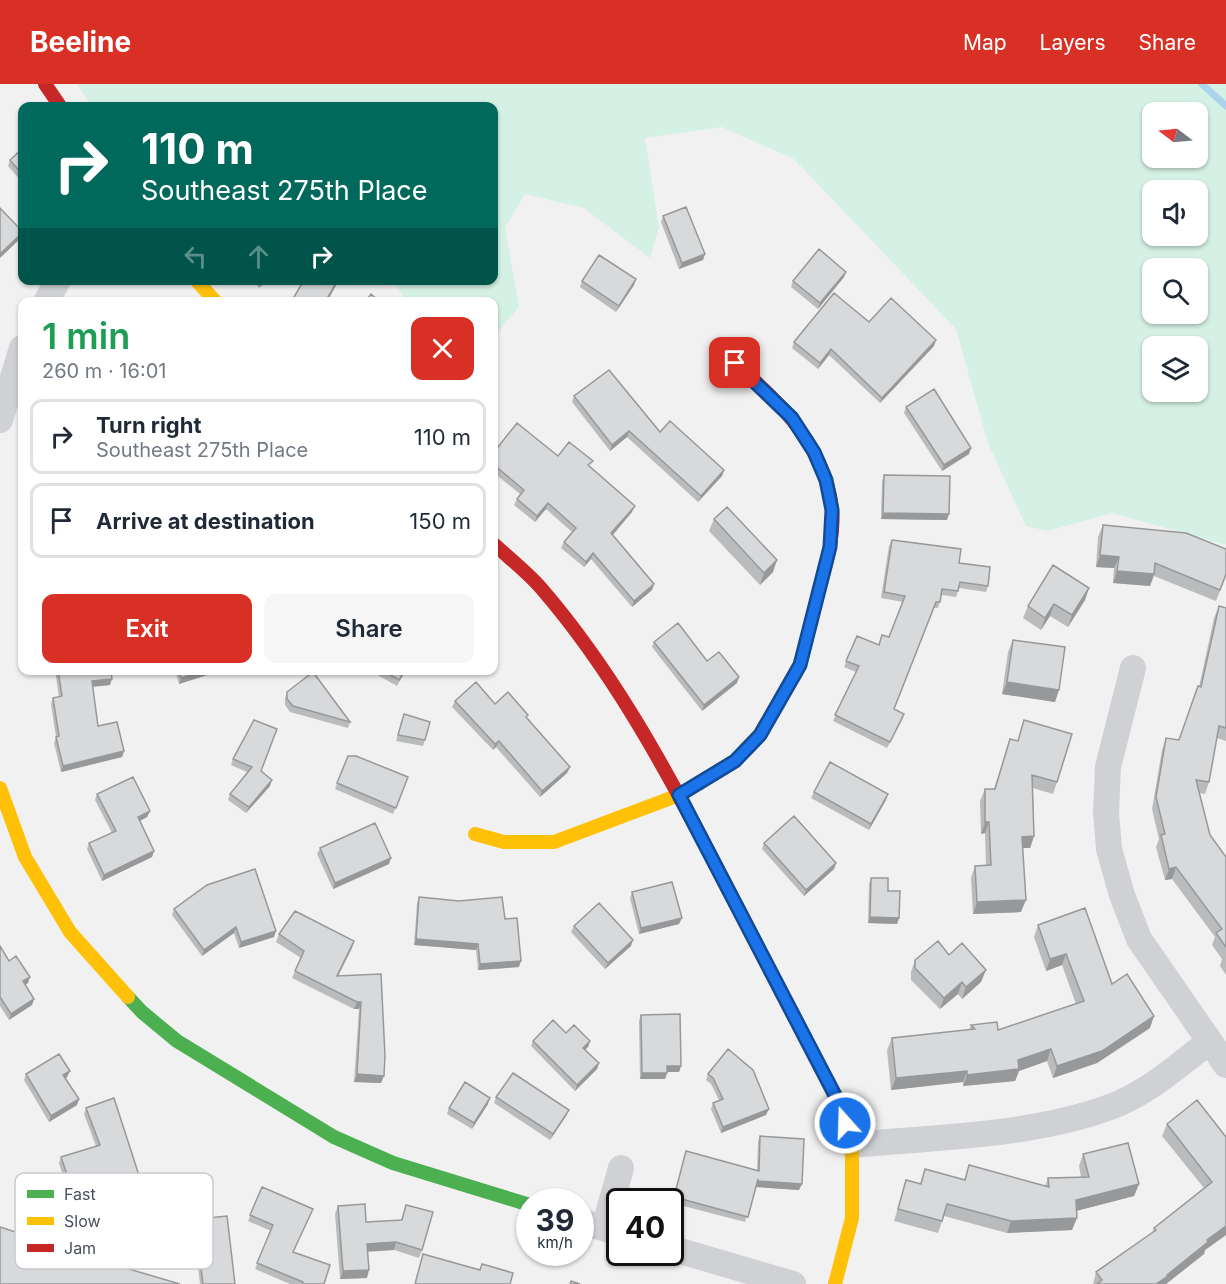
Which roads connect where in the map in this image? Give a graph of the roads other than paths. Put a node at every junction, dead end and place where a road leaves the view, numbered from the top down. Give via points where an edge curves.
1 (45, 84) edge
2 (57, 102) edge
3 (201, 285) edge
4 (211, 297) edge
5 (720, 351) dead end
6 (18, 361) edge
7 (0, 420) edge
8 (498, 548) edge
9 (1133, 668) dead end
10 (0, 788) edge
11 (679, 795) junction
12 (475, 834) dead end
13 (1209, 1042) junction
14 (1226, 1065) edge
15 (852, 1145) junction
16 (621, 1167) dead end
17 (516, 1201) edge
18 (601, 1227) edge
19 (684, 1252) edge
20 (794, 1284) edge
21 (836, 1284) edge

1 - 2 street
3 - 4 street
5 - 11 street via 792,418 814,452 826,480 832,510 830,547 800,665 760,735 735,761
6 - 7 street
8 - 11 street via 539,586 586,644
9 - 13 street via 1108,767 1109,849 1139,939
10 - 17 street via 25,857 70,932 142,1012 177,1041 334,1137 393,1163
11 - 12 street via 554,842 504,843
11 - 15 street via 838,1101
13 - 14 street
13 - 15 street via 1144,1090 1111,1107 1012,1130
15 - 21 street via 852,1218
16 - 18 street
19 - 20 street

